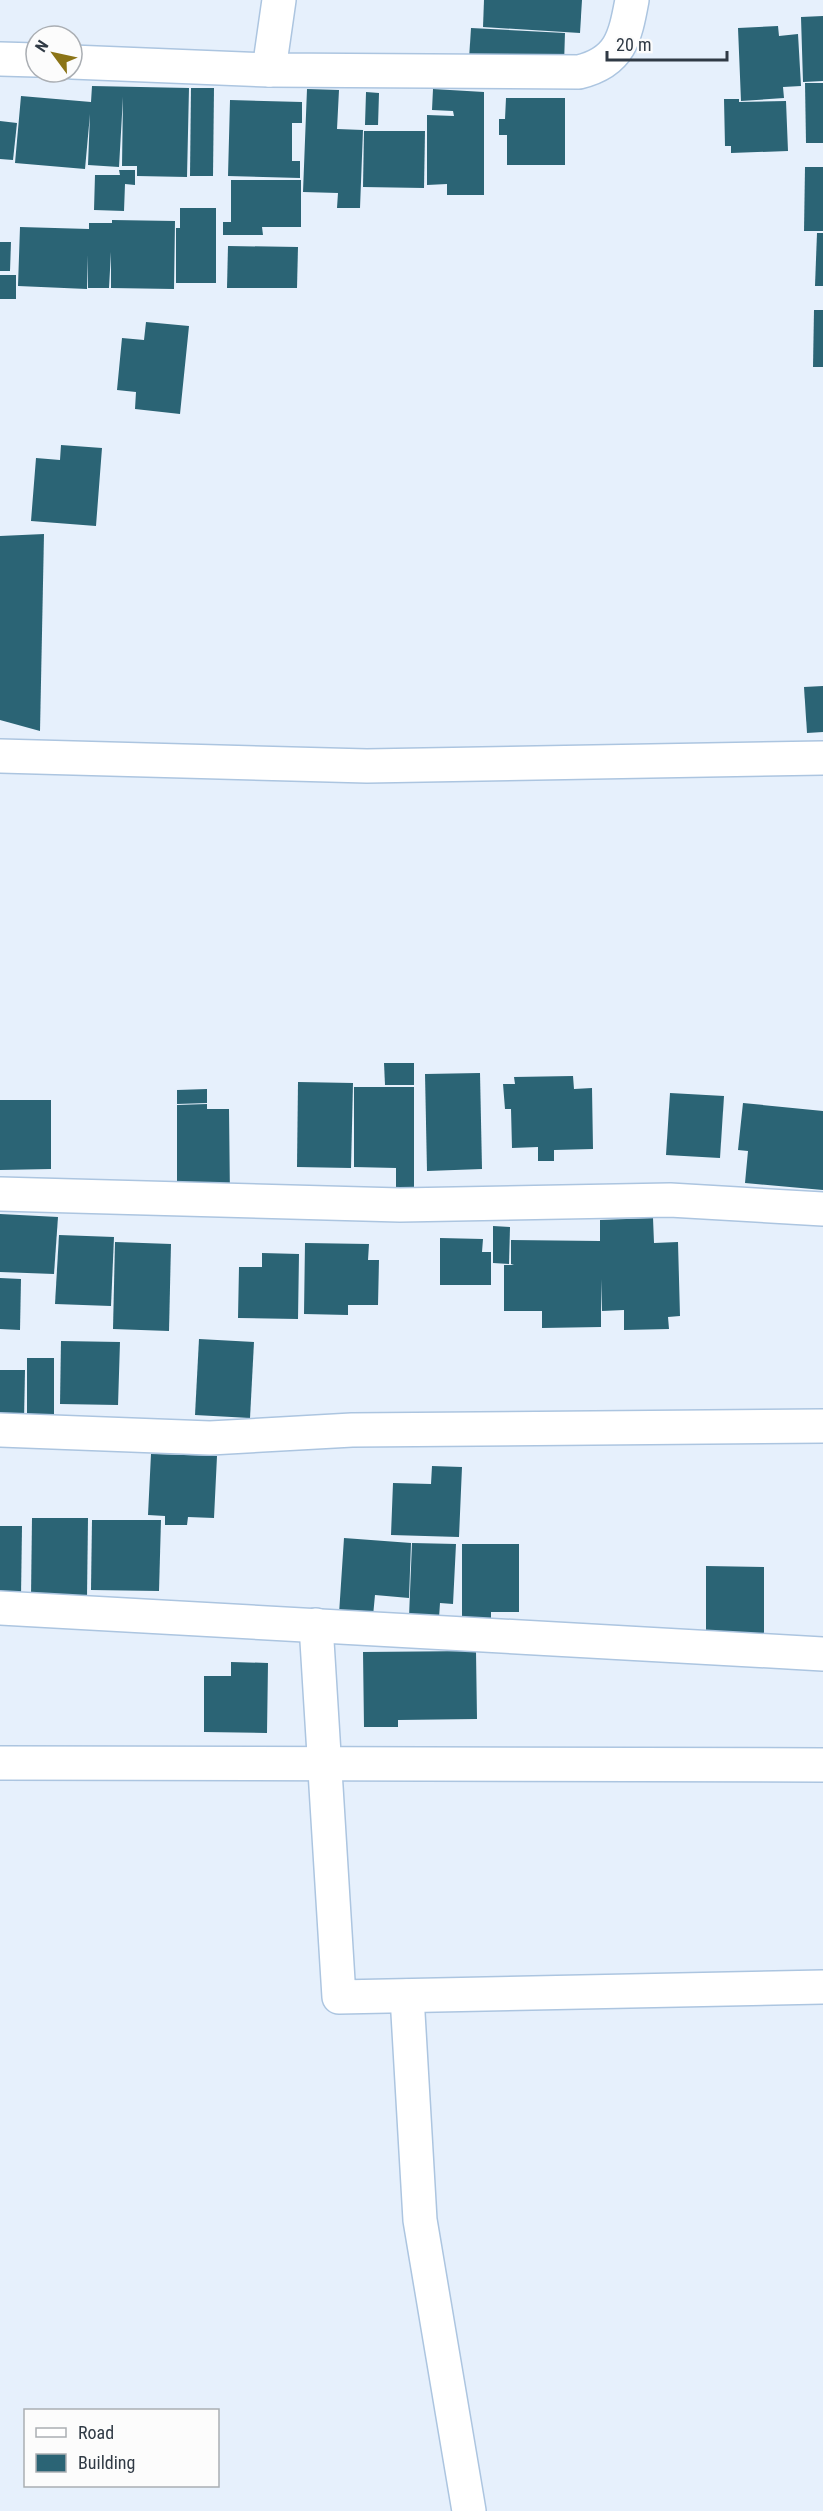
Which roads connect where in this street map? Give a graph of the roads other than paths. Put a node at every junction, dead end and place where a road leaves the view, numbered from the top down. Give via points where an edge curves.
1 (279, 0) edge
2 (632, 0) edge
3 (0, 59) edge
4 (24, 60) edge
5 (84, 62) edge
6 (269, 70) junction
7 (0, 756) edge
8 (823, 758) edge
9 (0, 1194) edge
10 (823, 1209) edge
11 (823, 1426) edge
12 (0, 1430) edge
13 (0, 1608) edge
14 (316, 1625) junction
15 (823, 1654) edge
16 (0, 1763) edge
17 (323, 1764) junction
18 (823, 1765) edge
19 (823, 1987) edge
20 (407, 1996) junction
21 (469, 2511) edge

1 - 6 street
2 - 6 street via 616,53 596,68 579,72
3 - 4 street
5 - 6 street
7 - 8 street via 367,766
9 - 10 street via 400,1206 670,1200
11 - 12 street via 352,1430 210,1438
13 - 14 street
14 - 15 street
14 - 17 street
16 - 17 street
17 - 18 street
17 - 20 street via 339,1997
19 - 20 street
20 - 21 street via 420,2220

